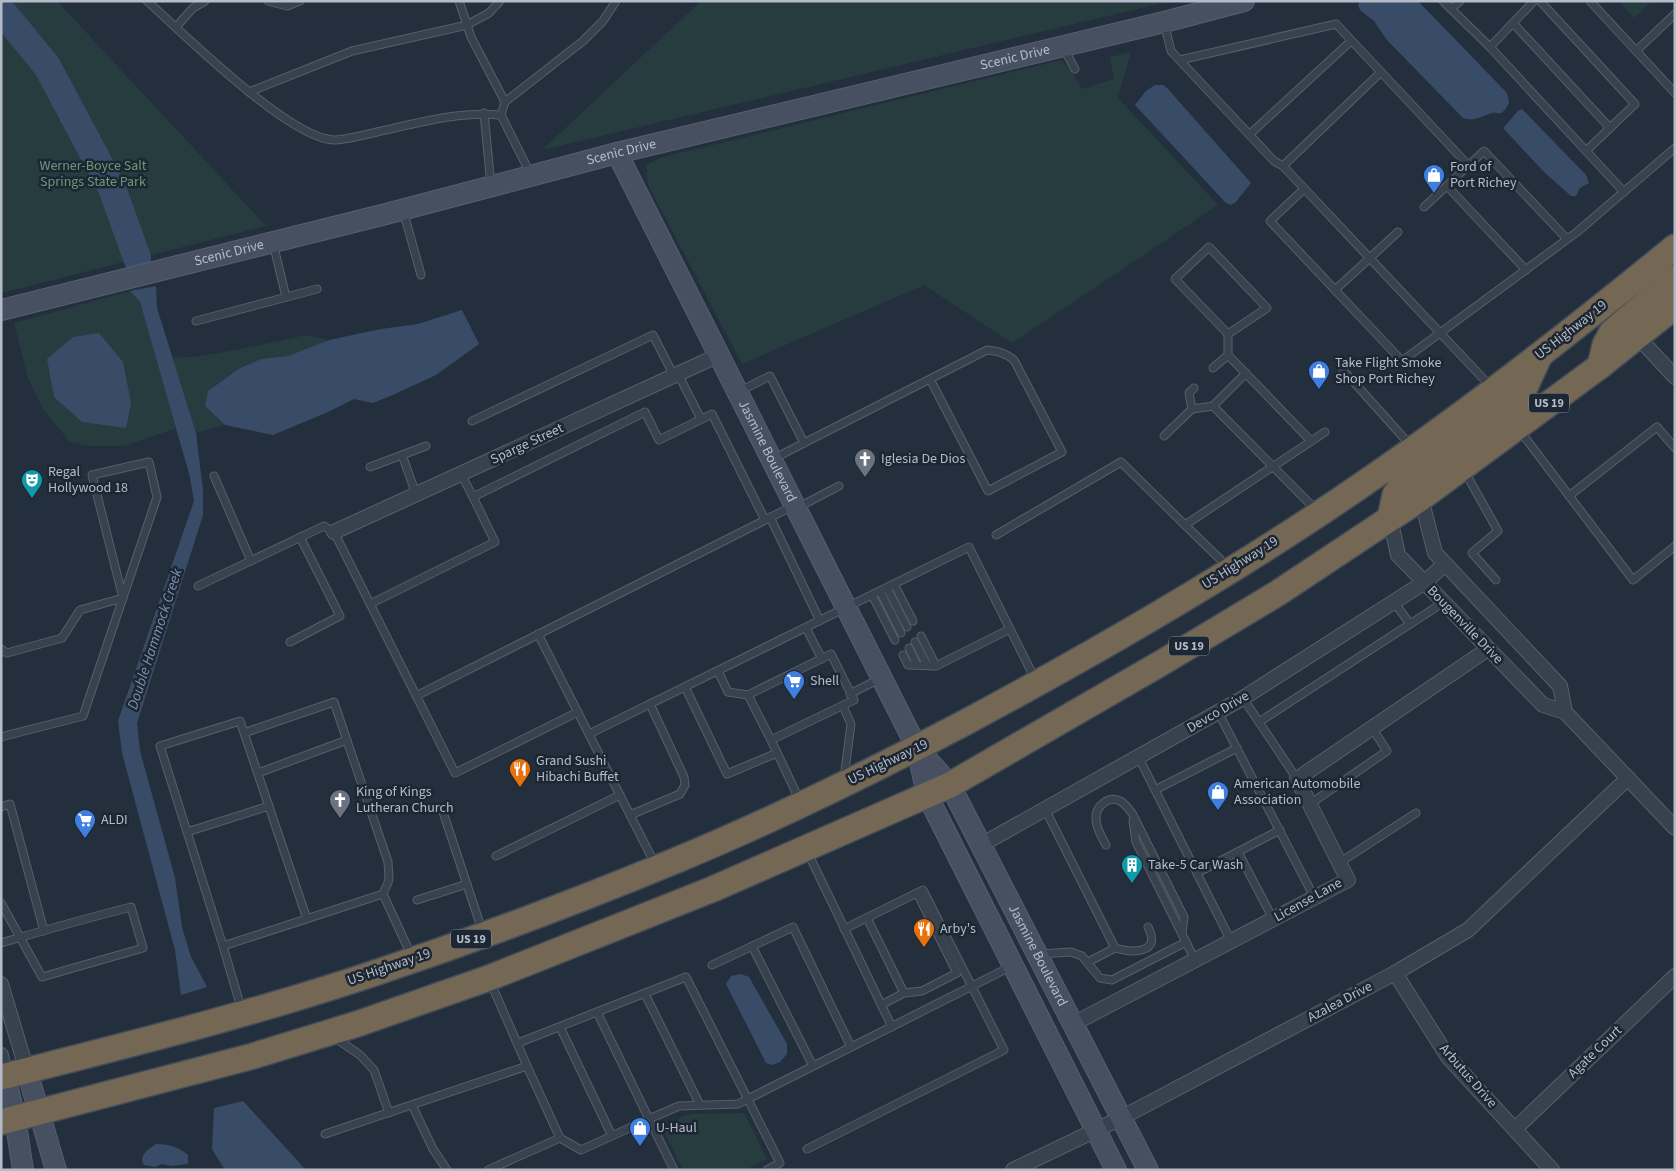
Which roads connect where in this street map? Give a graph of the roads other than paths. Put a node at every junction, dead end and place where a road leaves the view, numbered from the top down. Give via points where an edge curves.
1 (147, 1) edge
2 (206, 1) edge
3 (268, 1) edge
4 (300, 1) edge
5 (459, 1) edge
6 (500, 1) edge
7 (616, 1) edge
8 (1244, 1) edge
9 (1443, 1) edge
10 (1460, 1) edge
11 (1534, 1) edge
12 (1540, 1) edge
13 (1590, 1) edge
14 (1451, 9) junction
15 (1675, 14) edge
16 (1164, 22) junction
17 (1513, 23) junction
18 (467, 25) junction
19 (176, 27) junction
20 (1351, 40) junction
21 (1063, 46) junction
22 (1490, 47) junction
23 (1636, 51) junction
24 (1180, 60) junction
25 (1075, 69) dead end
26 (1381, 72) junction
27 (249, 92) junction
28 (1675, 93) edge
29 (506, 102) junction
30 (484, 114) junction
31 (501, 115) junction
32 (1610, 128) junction
33 (1250, 134) junction
34 (1675, 148) edge
35 (1586, 151) junction
36 (618, 153) junction
37 (1468, 165) junction
38 (1283, 166) junction
39 (531, 176) junction
40 (491, 186) junction
41 (1447, 186) junction
42 (1304, 189) junction
43 (1624, 192) junction
44 (1424, 207) dead end
45 (403, 210) junction
46 (1398, 232) dead end
47 (1567, 239) junction
48 (273, 243) junction
49 (1675, 247) edge
50 (1369, 258) junction
51 (1526, 270) junction
52 (421, 275) dead end
53 (1675, 278) edge
54 (317, 289) dead end
55 (1336, 290) junction
56 (286, 297) junction
57 (1675, 306) edge
58 (1, 310) edge
59 (196, 320) dead end
60 (1440, 333) junction
61 (1228, 334) junction
62 (1638, 337) junction
63 (719, 355) junction
64 (1228, 355) junction
65 (1540, 355) junction
66 (1600, 366) junction
67 (1214, 368) dead end
68 (1343, 370) dead end
69 (1246, 373) junction
70 (676, 375) junction
71 (1675, 377) edge
72 (930, 379) junction
73 (1194, 388) dead end
74 (1494, 390) junction
75 (738, 392) junction
76 (1213, 406) junction
77 (1192, 409) junction
78 (701, 419) junction
79 (472, 421) dead end
80 (1517, 427) junction
81 (1325, 432) dead end
82 (1164, 436) dead end
83 (1311, 441) junction
84 (804, 443) junction
85 (426, 446) dead end
86 (1414, 448) junction
87 (1675, 448) edge
88 (402, 455) junction
89 (772, 460) junction
90 (1272, 466) junction
91 (370, 467) dead end
92 (1462, 467) junction
93 (461, 474) junction
94 (214, 476) dead end
95 (839, 486) dead end
96 (416, 494) junction
97 (1569, 496) junction
98 (473, 498) junction
99 (1421, 498) junction
100 (795, 507) junction
101 (1318, 513) junction
102 (1390, 518) junction
103 (767, 519) junction
104 (1185, 525) junction
105 (334, 532) junction
106 (996, 535) dead end
107 (300, 538) junction
108 (1675, 546) edge
109 (251, 561) junction
110 (1445, 564) junction
111 (1231, 570) junction
112 (1496, 580) dead end
113 (1425, 582) junction
114 (198, 586) dead end
115 (887, 588) junction
116 (872, 595) junction
117 (123, 598) junction
118 (1394, 602) junction
119 (1444, 602) junction
120 (370, 604) junction
121 (846, 608) junction
122 (820, 621) junction
123 (910, 624) dead end
124 (1410, 624) junction
125 (806, 628) junction
126 (1010, 629) junction
127 (902, 633) dead end
128 (538, 634) junction
129 (921, 636) dead end
130 (895, 640) dead end
131 (290, 642) dead end
132 (915, 642) dead end
133 (909, 648) dead end
134 (1, 649) edge
135 (1488, 649) junction
136 (903, 655) dead end
137 (822, 659) junction
138 (917, 665) junction
139 (927, 666) junction
140 (936, 666) junction
141 (718, 671) junction
142 (881, 678) junction
143 (1038, 684) junction
144 (685, 687) junction
145 (850, 694) junction
146 (748, 695) junction
147 (416, 696) junction
148 (1243, 698) junction
149 (650, 704) junction
150 (843, 706) junction
151 (578, 712) junction
152 (1218, 712) junction
153 (1565, 712) junction
154 (1259, 722) junction
155 (1372, 728) junction
156 (244, 732) junction
157 (589, 734) junction
158 (1, 737) edge
159 (347, 740) junction
160 (771, 740) junction
161 (917, 748) junction
162 (1237, 748) junction
163 (777, 753) junction
164 (1138, 756) junction
165 (258, 772) junction
166 (1297, 778) junction
167 (1628, 778) junction
168 (843, 784) junction
169 (950, 785) junction
170 (1155, 790) junction
171 (927, 795) junction
172 (620, 796) junction
173 (802, 804) junction
174 (1310, 804) junction
175 (269, 806) junction
176 (1, 807) edge
177 (1045, 809) junction
178 (443, 812) dead end
179 (1416, 813) dead end
180 (630, 815) junction
181 (1675, 828) edge
182 (1280, 830) junction
183 (187, 832) junction
184 (981, 845) junction
185 (1106, 845) dead end
186 (806, 849) junction
187 (1238, 852) junction
188 (496, 856) dead end
189 (1339, 863) junction
190 (657, 868) junction
191 (1197, 873) junction
192 (467, 884) junction
193 (917, 893) junction
194 (383, 894) junction
195 (1314, 897) junction
196 (417, 900) dead end
197 (1, 903) edge
198 (867, 918) junction
199 (307, 919) junction
200 (1272, 919) junction
201 (1148, 927) dead end
202 (844, 929) junction
203 (44, 930) junction
204 (484, 935) junction
205 (20, 937) junction
206 (1231, 941) junction
207 (1186, 942) junction
208 (1, 943) edge
209 (223, 946) junction
210 (752, 946) junction
211 (1114, 948) junction
212 (1037, 954) junction
213 (413, 960) junction
214 (1195, 960) junction
215 (1088, 962) junction
216 (712, 965) dead end
217 (1013, 966) junction
218 (1395, 973) junction
219 (1675, 976) edge
220 (489, 978) junction
221 (1, 984) edge
222 (972, 986) junction
223 (904, 993) junction
224 (645, 994) junction
225 (881, 1004) junction
226 (597, 1012) junction
227 (243, 1013) junction
228 (1073, 1024) junction
229 (560, 1027) junction
230 (892, 1027) junction
231 (328, 1033) junction
232 (518, 1043) junction
233 (851, 1047) junction
234 (527, 1066) junction
235 (813, 1066) junction
236 (9, 1070) edge
237 (748, 1099) junction
238 (412, 1105) junction
239 (700, 1105) junction
240 (39, 1112) junction
241 (389, 1113) junction
242 (1121, 1118) junction
243 (649, 1119) junction
244 (8, 1120) edge
245 (1515, 1129) junction
246 (1096, 1130) junction
247 (324, 1134) dead end
248 (612, 1136) junction
249 (560, 1138) junction
250 (807, 1149) dead end
251 (23, 1170) edge
252 (56, 1170) edge
253 (447, 1170) edge
254 (488, 1170) edge
255 (674, 1170) edge
256 (767, 1170) edge
257 (1013, 1170) edge
258 (1116, 1170) edge
259 (1148, 1170) edge
260 (1552, 1170) edge

1 - 19 lane
2 - 19 lane via 193,8
3 - 4 lane via 287,6
5 - 18 lane
6 - 18 lane via 488,13
7 - 29 lane via 583,41
8 - 16 street, Scenic Drive
9 - 14 lane
10 - 14 lane
11 - 17 lane
12 - 32 lane via 1636,104
13 - 23 lane
14 - 22 lane
15 - 23 lane
16 - 21 street, Scenic Drive
16 - 24 lane via 1171,50
17 - 22 lane
17 - 32 lane
18 - 27 lane via 352,51
18 - 29 lane
19 - 27 lane
20 - 24 lane via 1336,24
20 - 26 lane
20 - 33 lane
21 - 25 lane
21 - 36 street, Scenic Drive
22 - 35 lane
23 - 28 lane
24 - 33 lane
26 - 37 lane
26 - 38 lane
27 - 30 lane via 311,134 334,140 461,115
29 - 31 lane
30 - 31 lane
30 - 40 lane
31 - 39 lane
32 - 35 lane
33 - 38 lane via 1274,161
34 - 43 lane
35 - 43 lane
36 - 39 street, Scenic Drive
36 - 63 street, Jasmine Boulevard
37 - 41 lane
37 - 47 lane via 1484,151
38 - 42 lane
39 - 40 street, Scenic Drive
40 - 45 street, Scenic Drive
41 - 44 lane
41 - 51 lane
42 - 50 lane
42 - 55 lane via 1270,221
43 - 47 lane
45 - 48 street, Scenic Drive
45 - 52 lane
46 - 50 lane
47 - 51 lane
48 - 56 lane
48 - 58 street, Scenic Drive
49 - 65 highway, US Highway 19 / US 19
50 - 55 lane
50 - 60 lane
51 - 60 lane
53 - 66 highway via 1612,332
54 - 56 lane
55 - 60 lane via 1402,360
56 - 59 lane
57 - 62 highway, US 19
60 - 74 lane
61 - 61 lane via 1176,279 1209,247 1267,308
61 - 64 lane
62 - 66 highway, US 19
62 - 71 street
63 - 70 street, Sparge Street
63 - 75 street, Jasmine Boulevard
64 - 67 lane
64 - 69 lane
65 - 74 highway, US Highway 19 / US 19
65 - 102 highway via 1520,396 1401,486 1394,495
66 - 80 highway, US 19
68 - 86 lane
69 - 76 lane
69 - 83 lane
70 - 78 lane
70 - 79 lane via 653,334
70 - 93 street, Sparge Street
72 - 72 lane via 988,490 1062,452 1014,360 1006,354 987,350
72 - 84 lane
73 - 77 lane via 1189,393
74 - 86 highway, US Highway 19 / US 19
75 - 84 lane via 770,376
75 - 89 street, Jasmine Boulevard
76 - 77 lane
76 - 90 lane
77 - 82 lane
78 - 98 lane via 659,440 645,412
78 - 103 lane via 712,414
80 - 92 highway, US 19
80 - 97 lane
81 - 83 lane
83 - 90 lane
84 - 89 lane
85 - 88 lane
86 - 101 highway, US Highway 19 / US 19
87 - 97 lane via 1657,427
88 - 91 lane
88 - 96 lane
89 - 100 street, Jasmine Boulevard
90 - 101 lane
90 - 104 lane
92 - 99 highway, US 19
92 - 112 lane via 1498,531 1472,553
93 - 96 street, Sparge Street
93 - 98 lane
94 - 109 lane
95 - 100 lane
96 - 105 street, Sparge Street
97 - 108 lane via 1633,580
98 - 120 lane via 495,542
99 - 102 highway, US 19
99 - 110 street, Bougenville Drive via 1435,553
100 - 103 lane
100 - 121 street, Jasmine Boulevard
101 - 111 highway, US Highway 19 / US 19
102 - 113 street, Bougenville Drive via 1398,554
102 - 169 highway, US 19 via 1278,592
103 - 122 lane
103 - 128 lane
104 - 106 lane via 1121,462
104 - 111 lane
105 - 107 lane via 324,526
105 - 120 lane
107 - 109 lane
107 - 131 lane via 340,616
109 - 114 lane
110 - 113 street, Devco Drive
110 - 153 street, Bougenville Drive via 1560,686
111 - 143 highway, US Highway 19 / US 19
113 - 118 street, Devco Drive
113 - 119 street, Bougenville Drive
115 - 116 lane
115 - 123 lane
115 - 126 lane via 968,547
115 - 127 lane
116 - 121 lane
116 - 130 lane
117 - 117 lane via 157,497 149,462 92,476
117 - 134 lane via 80,610 62,638 7,652
117 - 158 lane via 83,716
118 - 124 lane
118 - 148 street, Devco Drive
119 - 124 lane
119 - 135 street, Bougenville Drive
120 - 147 lane
121 - 122 lane
121 - 142 street, Jasmine Boulevard
122 - 125 lane
124 - 154 lane
125 - 137 lane
125 - 141 lane
126 - 140 lane
126 - 143 lane
128 - 147 lane
128 - 151 lane
129 - 140 lane
132 - 139 lane
133 - 138 lane
135 - 153 street, Bougenville Drive via 1543,705
135 - 155 street
136 - 138 lane via 908,665
137 - 145 lane via 831,654
137 - 146 lane
138 - 139 lane
139 - 140 lane
141 - 144 lane
141 - 146 lane via 728,692
142 - 145 lane
142 - 161 street, Jasmine Boulevard
143 - 161 highway, US Highway 19 / US 19
144 - 149 lane
144 - 163 lane via 727,774
145 - 150 lane via 854,700
146 - 160 lane
147 - 151 lane via 455,773
148 - 152 street, Devco Drive
148 - 154 lane
149 - 157 lane
149 - 180 lane via 685,785 680,794
150 - 160 lane
150 - 168 lane via 851,724
151 - 157 lane
152 - 162 lane
152 - 164 street, Devco Drive
153 - 167 street, Bougenville Drive
154 - 166 lane
155 - 166 street
155 - 174 lane via 1387,751
156 - 159 lane via 334,702
156 - 165 lane
156 - 183 lane via 240,721 160,746
157 - 172 lane
159 - 165 lane
159 - 194 lane via 388,862 389,880
160 - 163 lane
161 - 168 highway, US Highway 19 / US 19
161 - 169 street, Jasmine Boulevard
161 - 171 street, Jasmine Boulevard
162 - 170 lane
162 - 182 lane
163 - 173 lane
164 - 170 lane
164 - 177 street, Devco Drive
165 - 175 lane
166 - 174 street, License Lane
167 - 181 street, Bougenville Drive
167 - 218 street, Azalea Drive via 1468,930
168 - 173 highway, US Highway 19 / US 19
169 - 171 highway, US 19
169 - 184 street, Jasmine Boulevard
170 - 191 lane
171 - 186 highway, US 19
171 - 217 street, Jasmine Boulevard
172 - 180 lane
172 - 188 lane
173 - 190 highway, US Highway 19 / US 19
174 - 189 street, License Lane
175 - 183 lane
175 - 199 lane
176 - 203 lane via 10,804
177 - 184 street, Devco Drive
177 - 211 lane
178 - 192 lane
179 - 189 lane
180 - 190 lane
182 - 187 lane
182 - 195 lane
183 - 209 lane
184 - 212 street, Jasmine Boulevard
185 - 207 lane via 1097,828 1096,812 1106,801 1114,800 1132,813 1136,842
186 - 202 lane
186 - 220 highway, US 19
187 - 191 lane
187 - 200 lane
189 - 195 street, License Lane via 1348,880
190 - 204 highway, US Highway 19 / US 19
191 - 206 lane
192 - 196 lane
192 - 204 lane
193 - 198 lane
193 - 222 lane via 923,890
193 - 223 lane via 957,973 922,991
194 - 199 lane
194 - 213 lane
195 - 200 street, License Lane
197 - 205 lane
198 - 202 lane
198 - 223 lane
199 - 209 lane
200 - 206 street, License Lane
201 - 211 lane via 1152,942 1147,948 1127,952
202 - 225 lane
203 - 205 lane
203 - 205 lane via 131,906 143,948 42,977
204 - 213 highway, US Highway 19 / US 19
205 - 208 lane
206 - 214 street, License Lane
207 - 214 lane
207 - 215 lane via 1112,980 1100,978
209 - 227 lane
210 - 216 lane
210 - 233 lane via 793,927
210 - 235 lane
211 - 215 lane
212 - 215 lane via 1071,952
212 - 217 street
212 - 228 street, Jasmine Boulevard
213 - 227 highway, US Highway 19 / US 19
214 - 228 street, License Lane
217 - 222 lane
217 - 246 street, Jasmine Boulevard
218 - 242 street, Azalea Drive
218 - 245 street, Arbutus Drive via 1448,1056
219 - 245 street, Agate Court
220 - 231 highway, US 19
220 - 232 lane
221 - 236 street
222 - 230 lane
222 - 250 lane via 1004,1050
223 - 225 lane
224 - 226 lane
224 - 237 lane via 686,977
224 - 239 lane
225 - 230 lane
226 - 229 lane
226 - 243 lane
227 - 236 highway, US Highway 19 / US 19
228 - 242 street, Jasmine Boulevard
229 - 232 lane
229 - 248 lane
230 - 233 lane
231 - 240 highway, US 19
231 - 241 lane via 369,1064
232 - 234 lane
233 - 235 lane
234 - 238 lane
234 - 249 lane
235 - 237 lane
236 - 240 street
236 - 244 street
237 - 239 lane via 738,1104
237 - 256 lane via 780,1163
238 - 241 lane
238 - 253 lane
239 - 243 lane via 679,1106
240 - 244 highway, US 19
240 - 252 street
241 - 247 lane
242 - 246 street, Azalea Drive
242 - 259 street, Jasmine Boulevard
243 - 248 lane
243 - 255 lane
244 - 251 street
245 - 260 street, Arbutus Drive
246 - 257 street, Azalea Drive
246 - 258 street, Jasmine Boulevard
248 - 249 lane via 581,1150
249 - 254 lane

